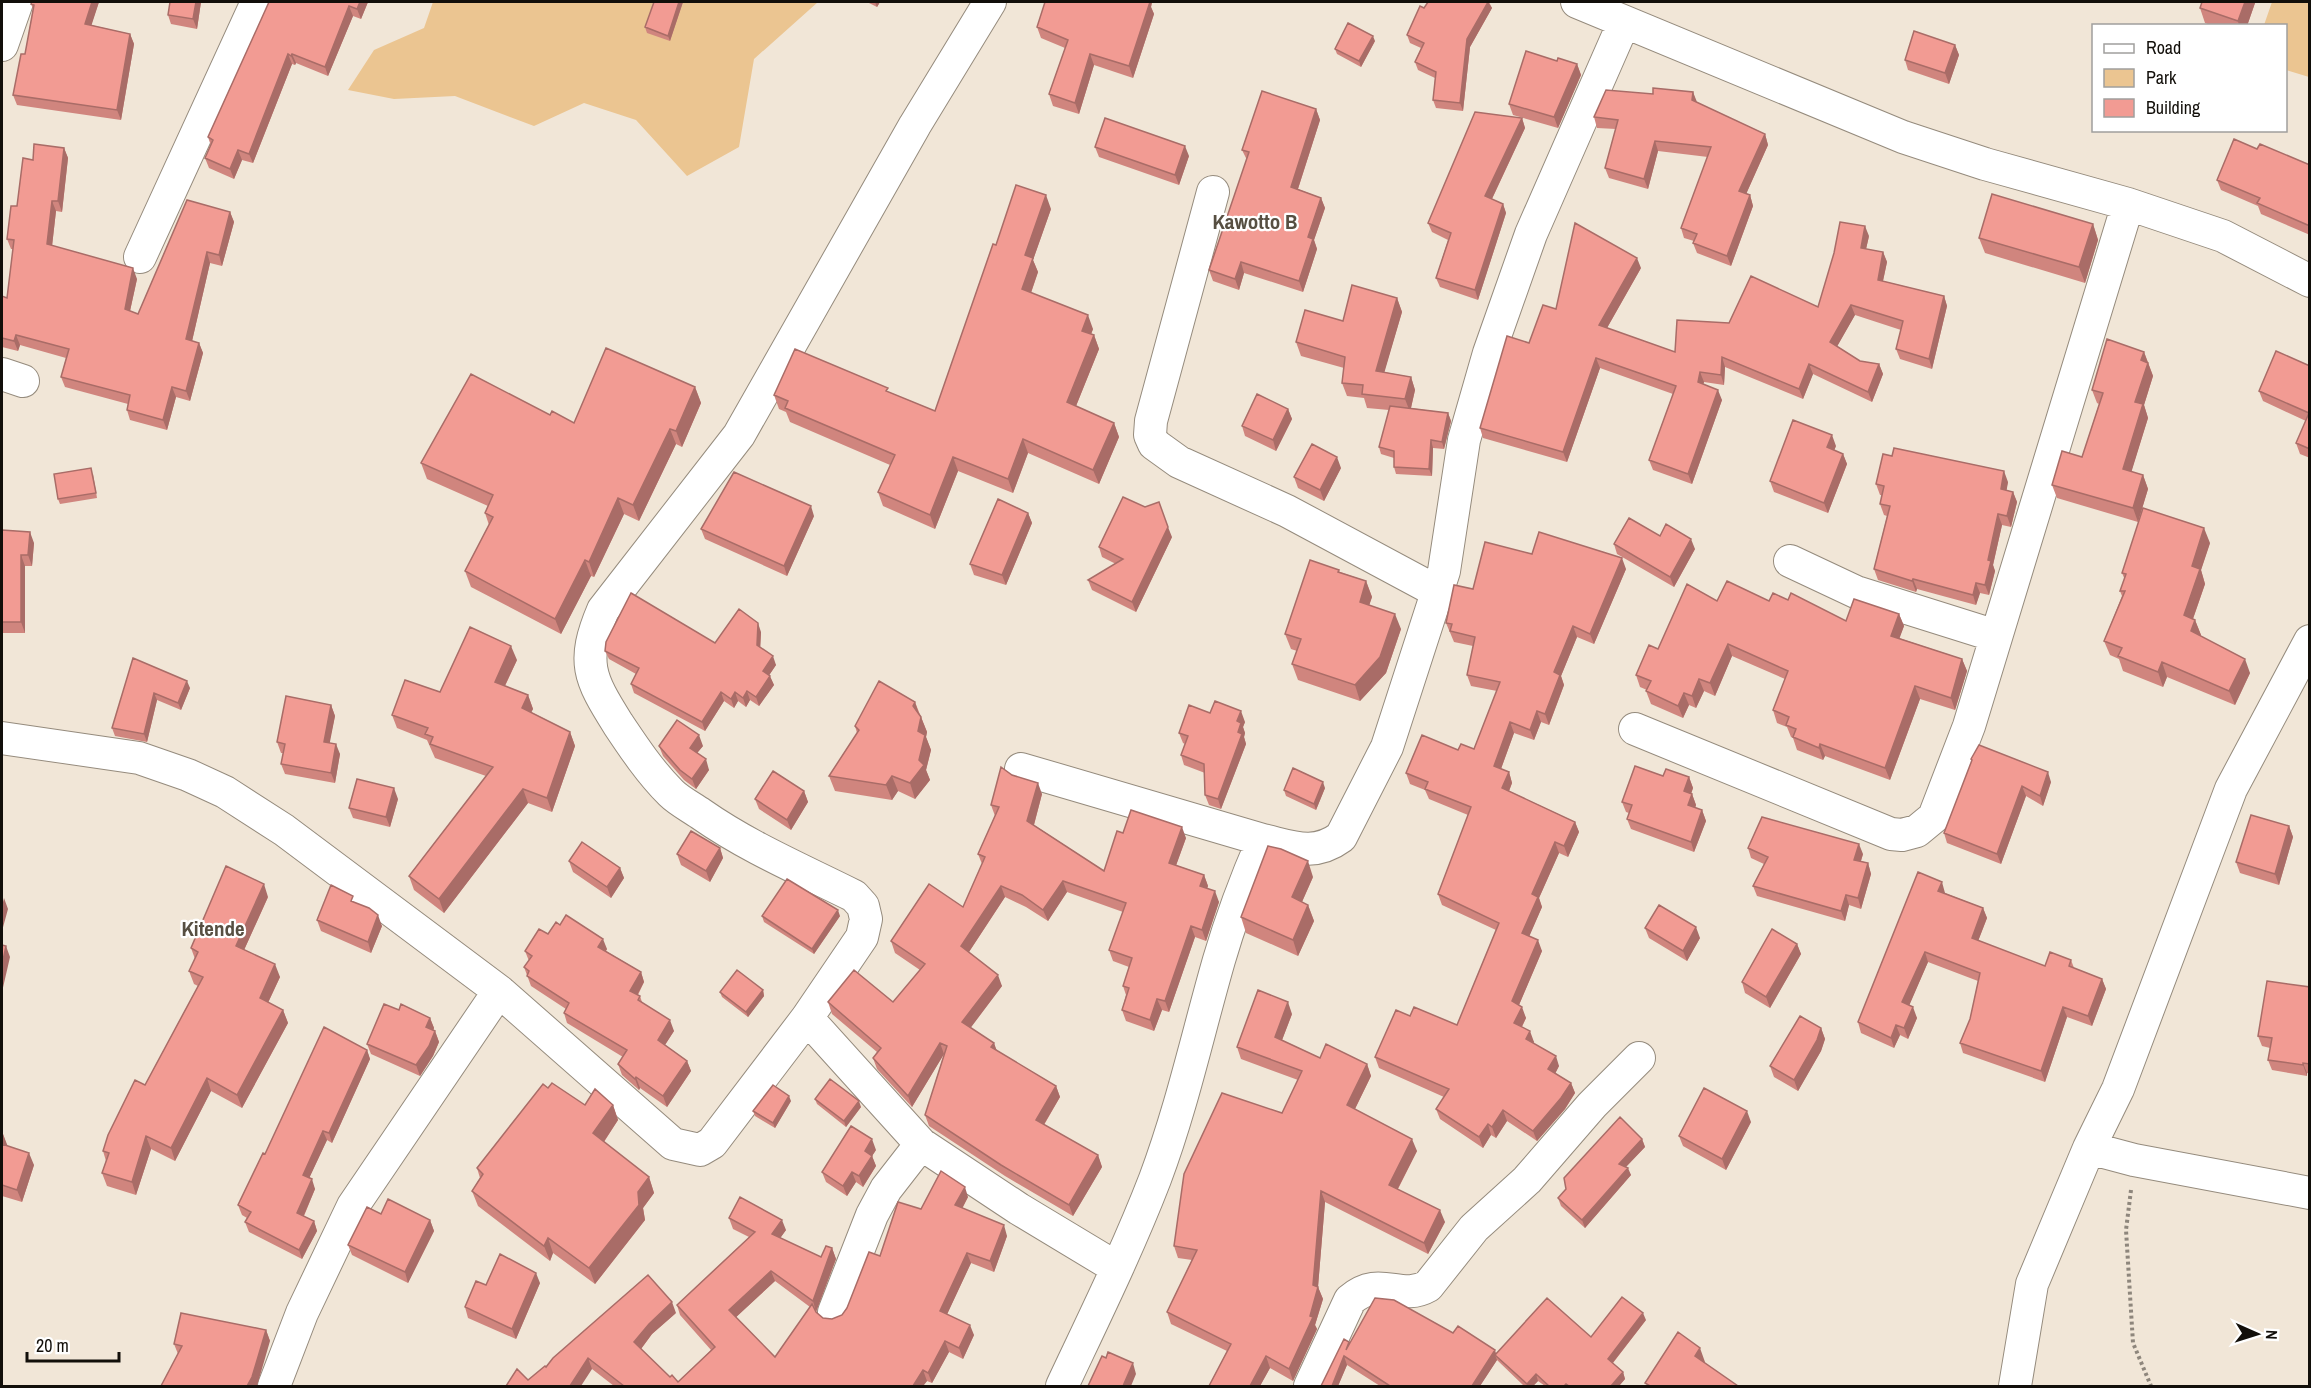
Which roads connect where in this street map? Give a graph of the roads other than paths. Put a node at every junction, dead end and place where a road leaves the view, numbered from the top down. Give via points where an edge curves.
1 (17, 2) edge
2 (257, 2) edge
3 (990, 2) edge
4 (1577, 2) edge
5 (1624, 22) junction
6 (2, 45) edge
7 (1213, 192) dead end
8 (2128, 204) junction
9 (140, 257) dead end
10 (2310, 281) edge
11 (1790, 561) dead end
12 (1437, 592) junction
13 (1996, 636) junction
14 (2310, 641) edge
15 (1635, 729) dead end
16 (2, 738) edge
17 (1021, 769) dead end
18 (1263, 840) junction
19 (499, 991) junction
20 (807, 1018) junction
21 (1639, 1058) dead end
22 (921, 1144) junction
23 (2089, 1148) junction
24 (2310, 1193) edge
25 (1117, 1269) junction
26 (834, 1312) dead end
27 (274, 1386) edge
28 (1062, 1386) edge
29 (1310, 1386) edge
30 (2015, 1386) edge

1 - 6 street
2 - 9 street
3 - 20 street via 915,125 739,435 603,610 589,653 590,671 601,697 639,757 672,794 730,834 854,896 863,906 866,919 862,937
4 - 5 street
5 - 8 street via 1904,136 1984,164
5 - 12 street via 1531,234 1489,353 1464,440 1444,571
7 - 12 street via 1151,421 1154,444 1179,462 1287,511
8 - 10 street via 2223,236
8 - 13 street
11 - 13 street via 1856,592
12 - 18 street via 1387,747 1341,837 1328,847 1312,850
13 - 15 street via 1969,726 1934,817 1917,831 1902,835 1891,834
14 - 23 street via 2231,789 2118,1089
16 - 19 street via 139,758 225,792 284,830
17 - 18 street
18 - 25 street via 1219,960 1197,1047 1155,1178
19 - 20 street via 673,1144 700,1150 712,1143
19 - 27 street via 353,1206 302,1313
20 - 22 street
21 - 29 street via 1527,1180 1474,1228 1428,1286 1410,1292 1374,1288 1360,1291 1350,1300
22 - 25 street
22 - 26 street via 886,1188 872,1215
23 - 24 street
23 - 30 street via 2032,1284
25 - 28 street

